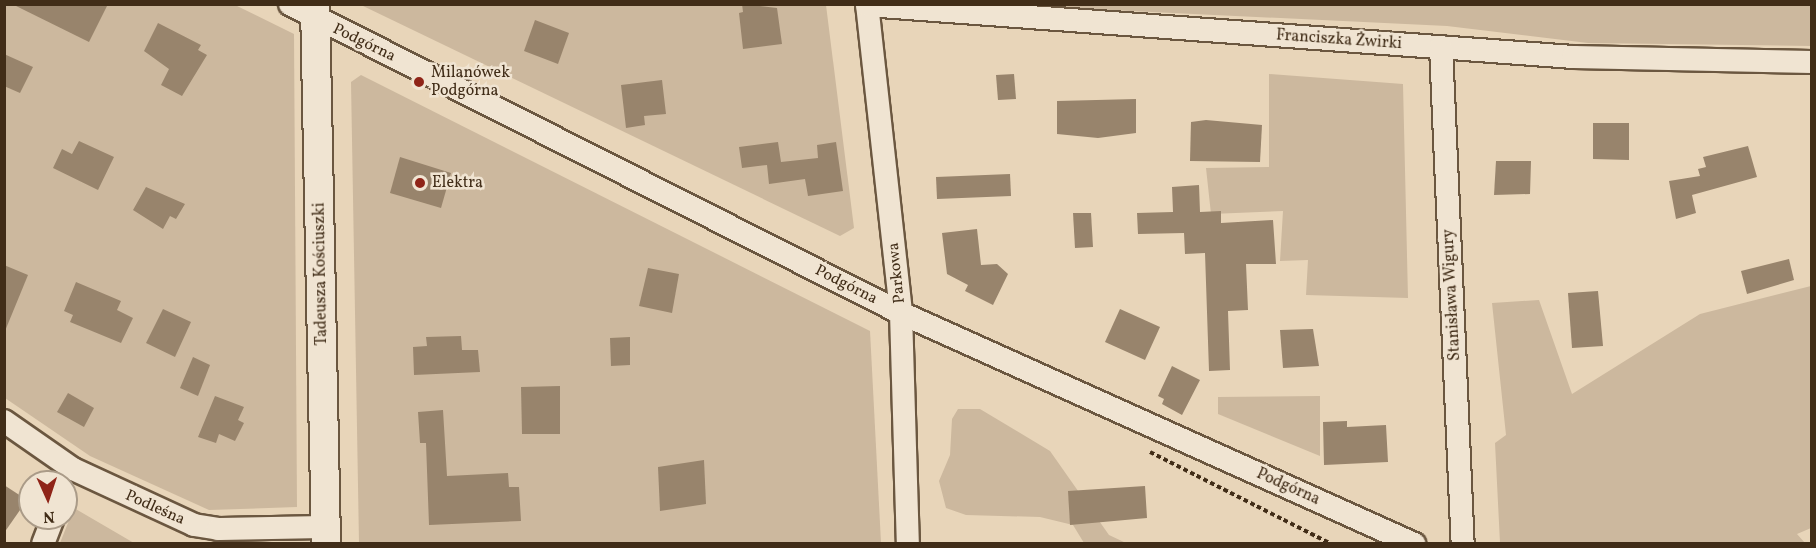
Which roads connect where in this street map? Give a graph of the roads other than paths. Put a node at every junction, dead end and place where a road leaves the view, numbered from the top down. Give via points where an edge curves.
1 (290, 4) edge
2 (867, 5) edge
3 (316, 12) edge
4 (1441, 47) junction
5 (1812, 62) edge
6 (902, 313) junction
7 (4, 421) edge
8 (60, 470) edge
9 (78, 481) edge
10 (326, 535) edge
11 (908, 543) edge
12 (1414, 543) edge
13 (1463, 543) edge

1 - 3 street, Podgórna
2 - 4 street, Franciszka Żwirki
2 - 6 street, Parkowa
3 - 6 street, Podgórna
3 - 10 street, Tadeusza Kościuszki
4 - 5 street, Franciszka Żwirki via 1573,57
4 - 13 street, Stanisława Wigury
6 - 11 street, Parkowa
6 - 12 street, Podgórna
7 - 8 street, Podleśna
9 - 10 street, Podleśna via 194,525

